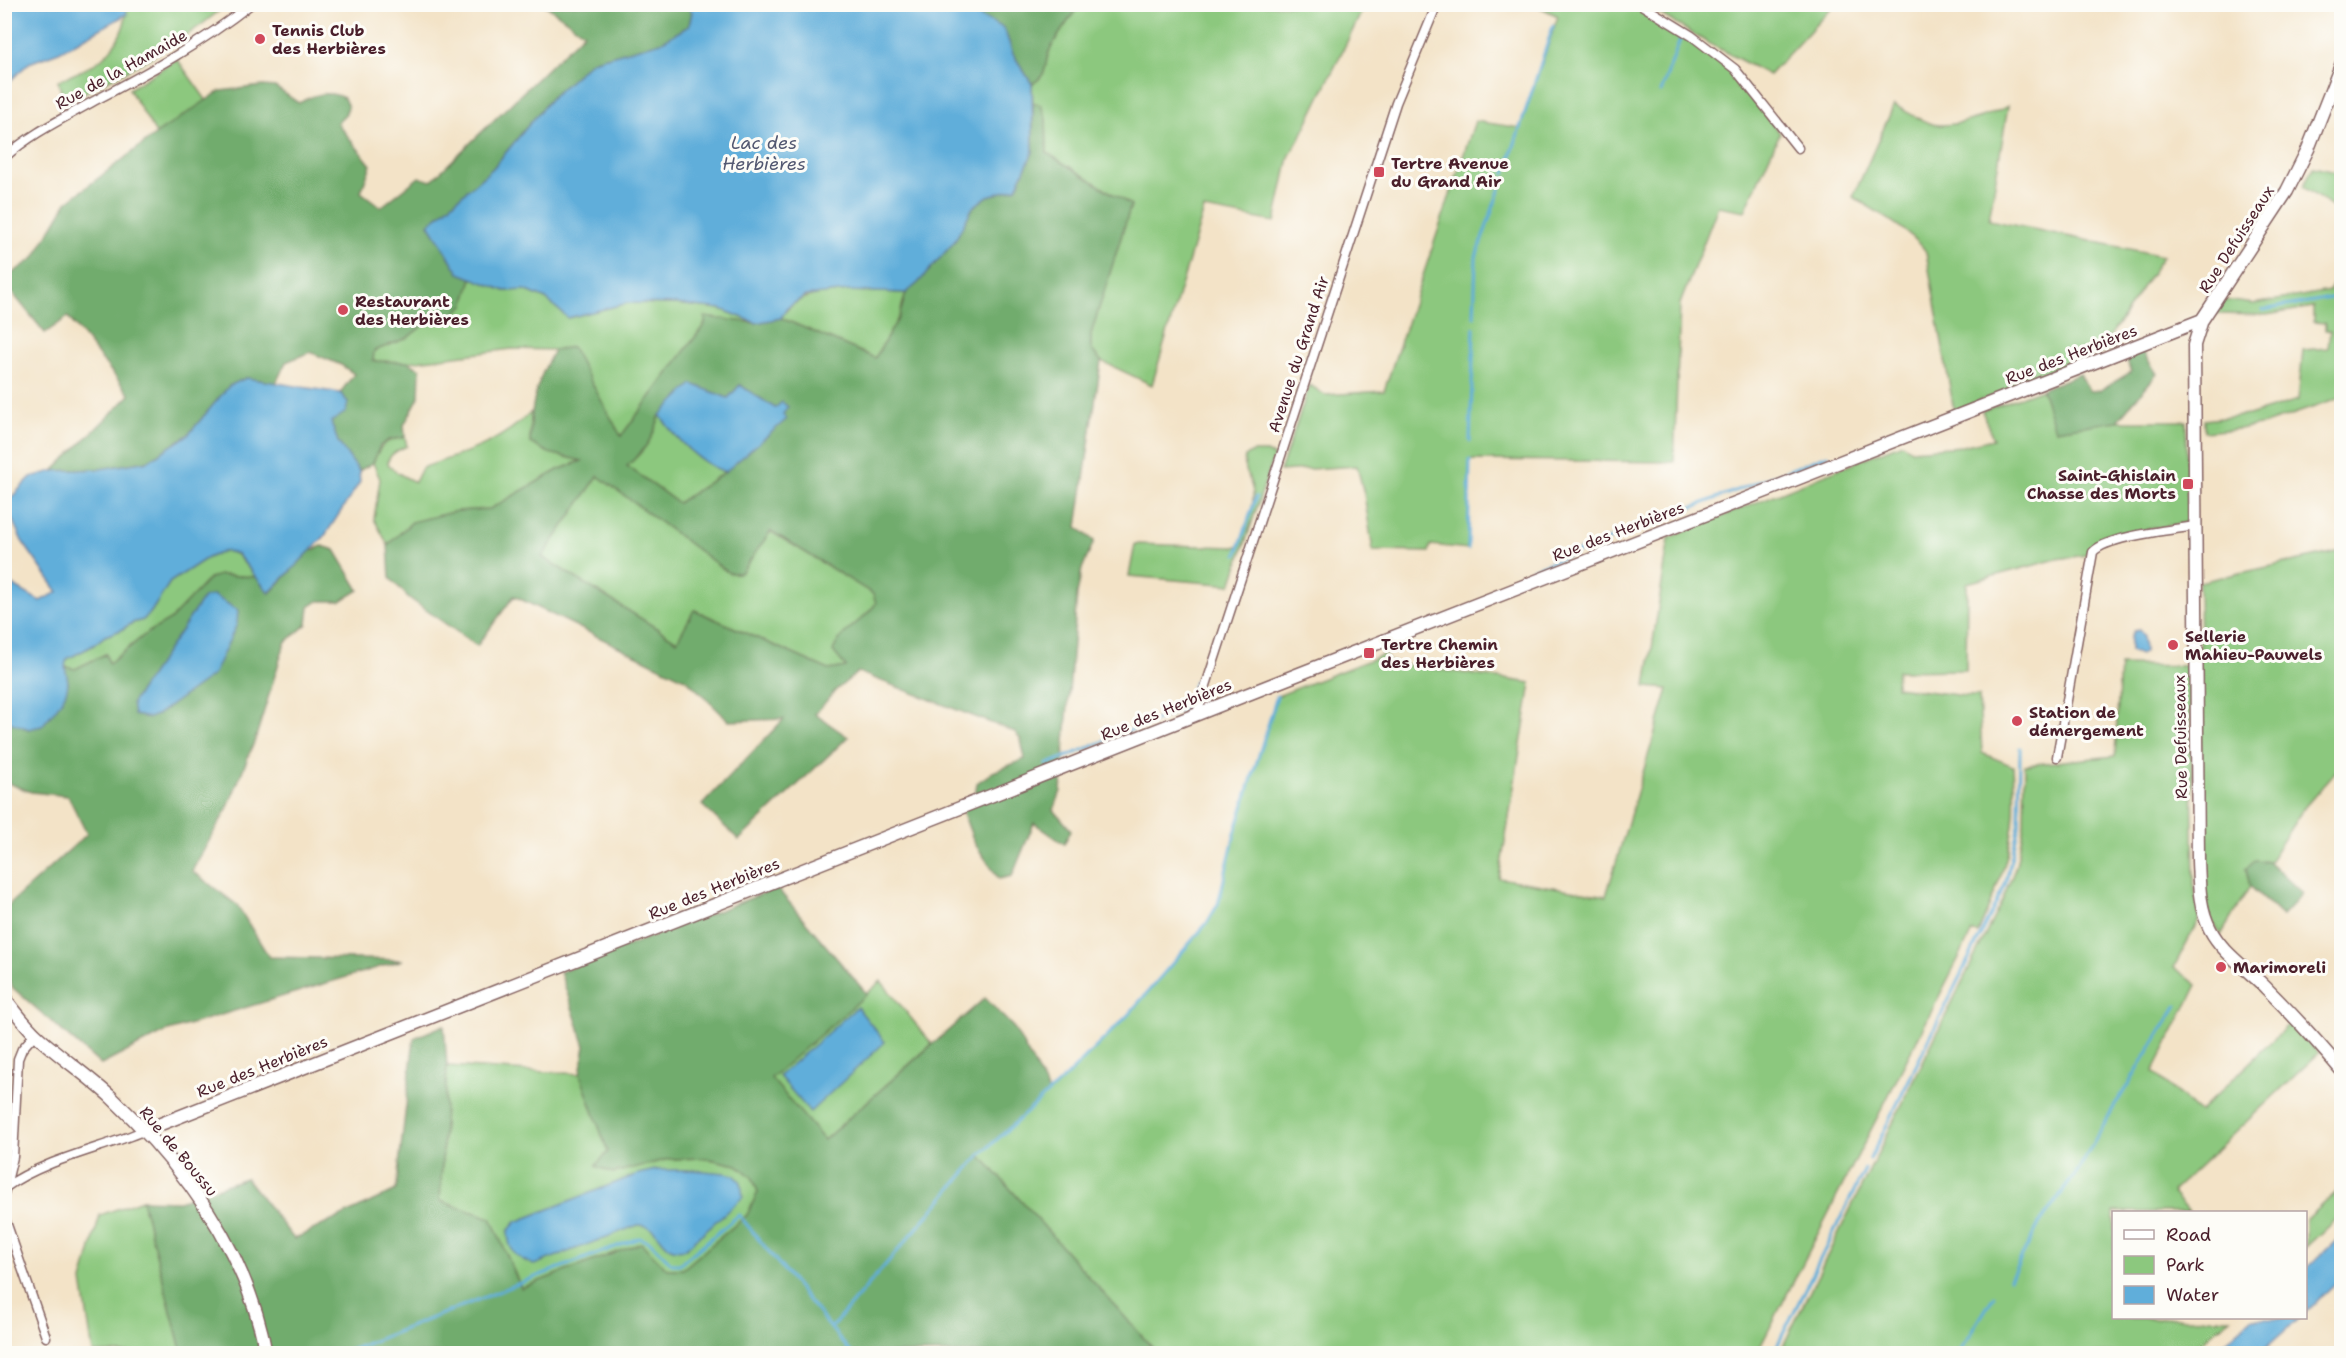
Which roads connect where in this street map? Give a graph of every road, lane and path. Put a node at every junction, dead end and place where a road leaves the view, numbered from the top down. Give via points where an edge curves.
1 (251, 4) edge
2 (1437, 4) edge
3 (1640, 4) edge
4 (2342, 63) edge
5 (1798, 148) dead end
6 (4, 158) edge
7 (2202, 320) junction
8 (2194, 526) junction
9 (1196, 716) junction
10 (2057, 757) dead end
11 (4, 997) edge
12 (35, 1034) junction
13 (2342, 1071) edge
14 (143, 1131) junction
15 (5, 1191) edge
16 (4, 1216) edge
17 (46, 1337) dead end
18 (266, 1353) edge

1 - 6 street, Rue de la Hamaide via 217,32 33,136
2 - 9 street, Avenue du Grand Air via 1396,103
3 - 5 street via 1735,69
4 - 7 street, Rue Defuisseaux via 2288,191
7 - 8 street, Rue Defuisseaux via 2194,345
7 - 9 street, Rue des Herbières
8 - 10 street via 2114,540 2092,552
8 - 13 street, Rue Defuisseaux via 2200,900 2210,930
9 - 14 street, Rue des Herbières
11 - 12 street, Rue de Boussu
12 - 14 street, Rue de Boussu via 110,1096
12 - 15 street via 18,1059 13,1157
14 - 15 street via 17,1179
14 - 18 street, Rue de Boussu via 190,1185 233,1253 250,1292
16 - 17 street

